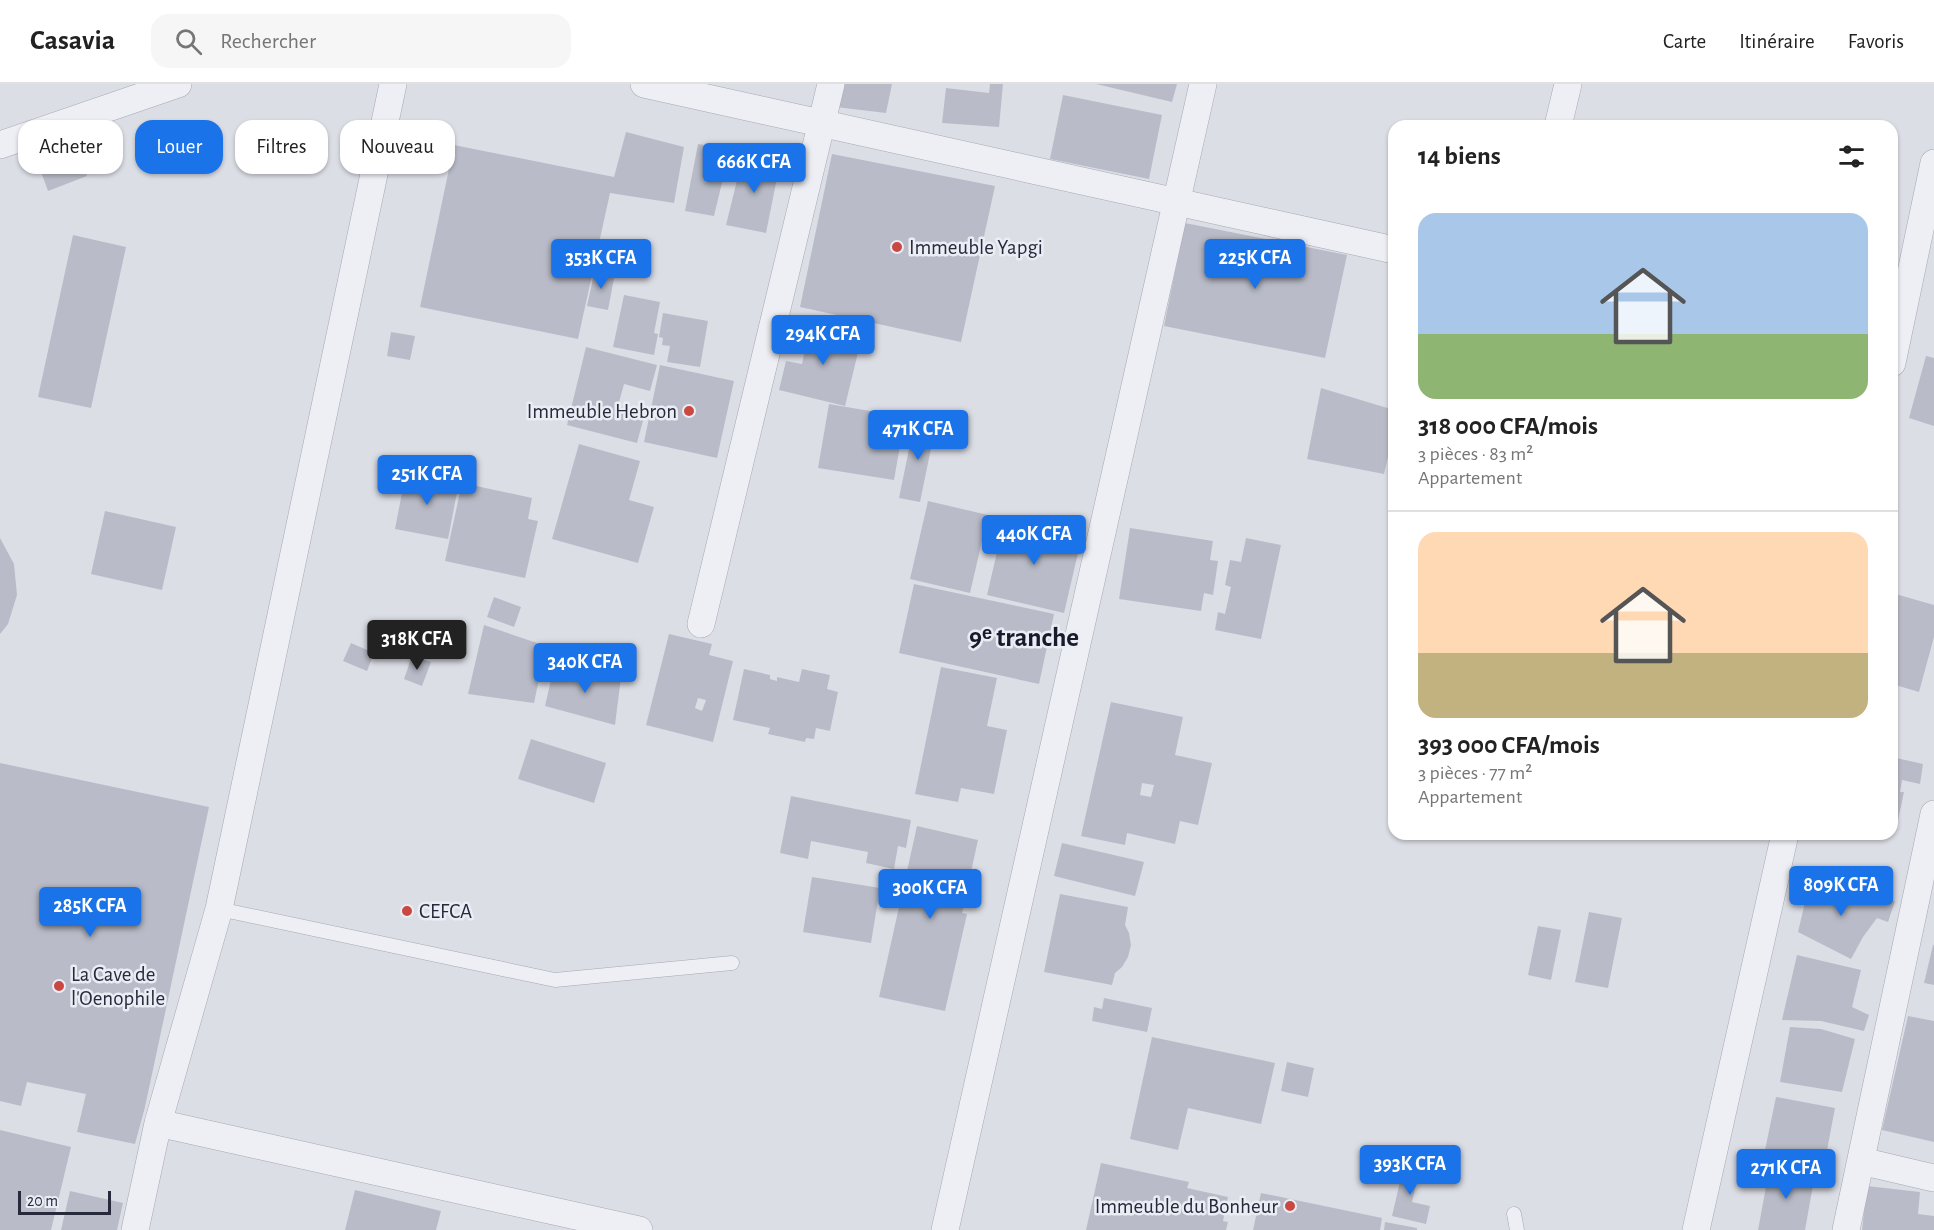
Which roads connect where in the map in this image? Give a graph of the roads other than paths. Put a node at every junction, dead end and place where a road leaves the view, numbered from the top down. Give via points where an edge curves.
1 (178, 84) edge
2 (393, 84) edge
3 (644, 84) edge
4 (831, 84) edge
5 (1203, 84) edge
6 (1568, 84) edge
7 (1559, 120) edge
8 (822, 124) junction
9 (0, 145) edge
10 (1934, 163) edge
11 (1177, 202) junction
12 (1388, 249) edge
13 (1898, 334) edge
14 (701, 624) dead end
15 (1934, 814) edge
16 (1784, 840) edge
17 (219, 909) junction
18 (732, 963) dead end
19 (158, 1123) junction
20 (1862, 1161) junction
21 (1934, 1178) edge
22 (1514, 1214) dead end
23 (135, 1230) edge
24 (639, 1230) edge
25 (945, 1230) edge
26 (1517, 1230) edge
27 (1696, 1230) edge
28 (1846, 1230) edge

1 - 9 street
2 - 17 street
3 - 8 street
4 - 8 street
5 - 11 street
6 - 7 street
8 - 11 street
8 - 14 street
10 - 13 street
11 - 12 street
11 - 25 street
15 - 20 street
16 - 27 street
17 - 18 lane via 555,980
17 - 19 street
19 - 23 street
19 - 24 street
20 - 21 street
20 - 28 street
22 - 26 lane

